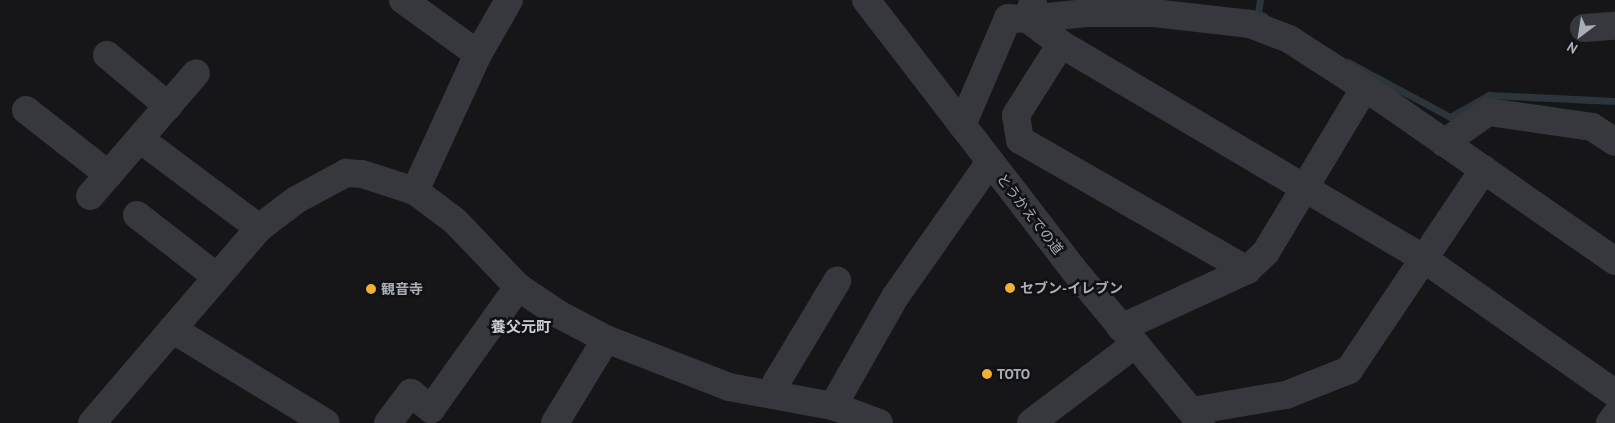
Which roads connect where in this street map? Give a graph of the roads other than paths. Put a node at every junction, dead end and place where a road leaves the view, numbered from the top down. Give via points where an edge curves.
1 (403, 0) edge
2 (509, 0) edge
3 (866, 0) edge
4 (1031, 9) edge
5 (1615, 26) edge
6 (1584, 28) dead end
7 (1061, 44) junction
8 (478, 54) junction
9 (106, 55) dead end
10 (196, 73) dead end
11 (1364, 89) junction
12 (168, 106) junction
13 (26, 110) dead end
14 (962, 125) junction
15 (140, 139) junction
16 (1615, 142) edge
17 (1444, 143) junction
18 (990, 162) junction
19 (1484, 169) junction
20 (109, 175) junction
21 (1305, 188) junction
22 (415, 191) junction
23 (90, 196) dead end
24 (137, 215) dead end
25 (259, 228) junction
26 (1424, 259) junction
27 (1615, 261) edge
28 (1248, 270) junction
29 (217, 277) junction
30 (836, 281) dead end
31 (518, 287) junction
32 (172, 329) junction
33 (1128, 336) junction
34 (606, 339) junction
35 (1615, 392) edge
36 (770, 393) junction
37 (833, 406) junction
38 (1615, 416) edge
39 (1196, 417) edge
40 (92, 423) edge
41 (326, 423) edge
42 (388, 423) edge
43 (555, 423) edge
44 (879, 423) edge
45 (1031, 423) edge
46 (1610, 423) edge

1 - 8 street
2 - 8 street
3 - 14 street, とうかえでの道
4 - 7 street
4 - 11 street via 1154,14 1250,24 1289,39
4 - 14 street via 1008,18
5 - 6 street
7 - 21 street
7 - 28 street via 1016,116 1020,140
8 - 22 street
9 - 12 street
10 - 12 street
11 - 17 street
11 - 21 street
12 - 15 street
13 - 20 street
14 - 18 street, とうかえでの道
15 - 20 street
15 - 25 street
16 - 17 street via 1592,127 1488,112
17 - 19 street
18 - 33 street, とうかえでの道
18 - 37 street via 895,297
19 - 26 street
19 - 27 street
20 - 23 street
21 - 26 street
21 - 28 street via 1266,252
22 - 25 street via 362,174 346,174 296,200
22 - 31 street via 455,220
24 - 29 street
25 - 29 street
26 - 35 street
26 - 39 street via 1349,370 1286,394
28 - 33 street
29 - 32 street
30 - 36 street
31 - 34 street via 560,315
31 - 42 street via 431,409 411,393
32 - 40 street
32 - 41 street
33 - 39 street, とうかえでの道
33 - 45 street
34 - 36 street via 729,387
34 - 43 street
36 - 37 street
37 - 44 street
38 - 46 street

